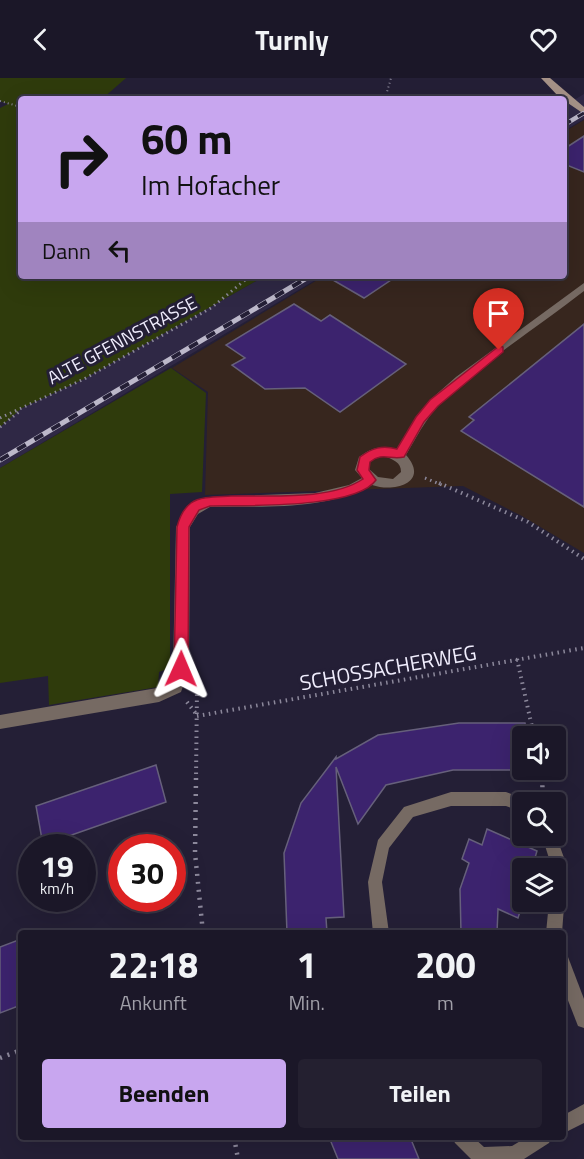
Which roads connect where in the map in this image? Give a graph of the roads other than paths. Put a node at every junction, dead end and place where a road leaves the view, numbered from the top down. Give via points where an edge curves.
1 (545, 78) edge
2 (563, 96) edge
3 (567, 99) edge
4 (584, 111) edge
5 (584, 286) edge
6 (400, 454) junction
7 (370, 480) junction
8 (0, 722) edge
9 (512, 801) edge
10 (553, 846) edge
11 (381, 930) edge
12 (554, 930) edge
13 (566, 973) edge
14 (584, 1020) edge
15 (584, 1113) edge
16 (566, 1124) edge
17 (464, 1140) edge
18 (538, 1140) edge
19 (480, 1157) edge

1 - 2 street
3 - 4 street
5 - 6 street via 434,403
6 - 7 street via 373,453 364,460 363,470
6 - 7 street via 408,462 410,471 406,478 389,485
7 - 8 street via 357,489 323,497 210,502 195,507 183,527 181,669 175,687 159,695
9 - 11 lane via 451,799 409,812 383,845 375,882
10 - 12 lane via 561,866
13 - 14 lane
15 - 16 lane
17 - 19 lane
18 - 19 lane via 514,1155

